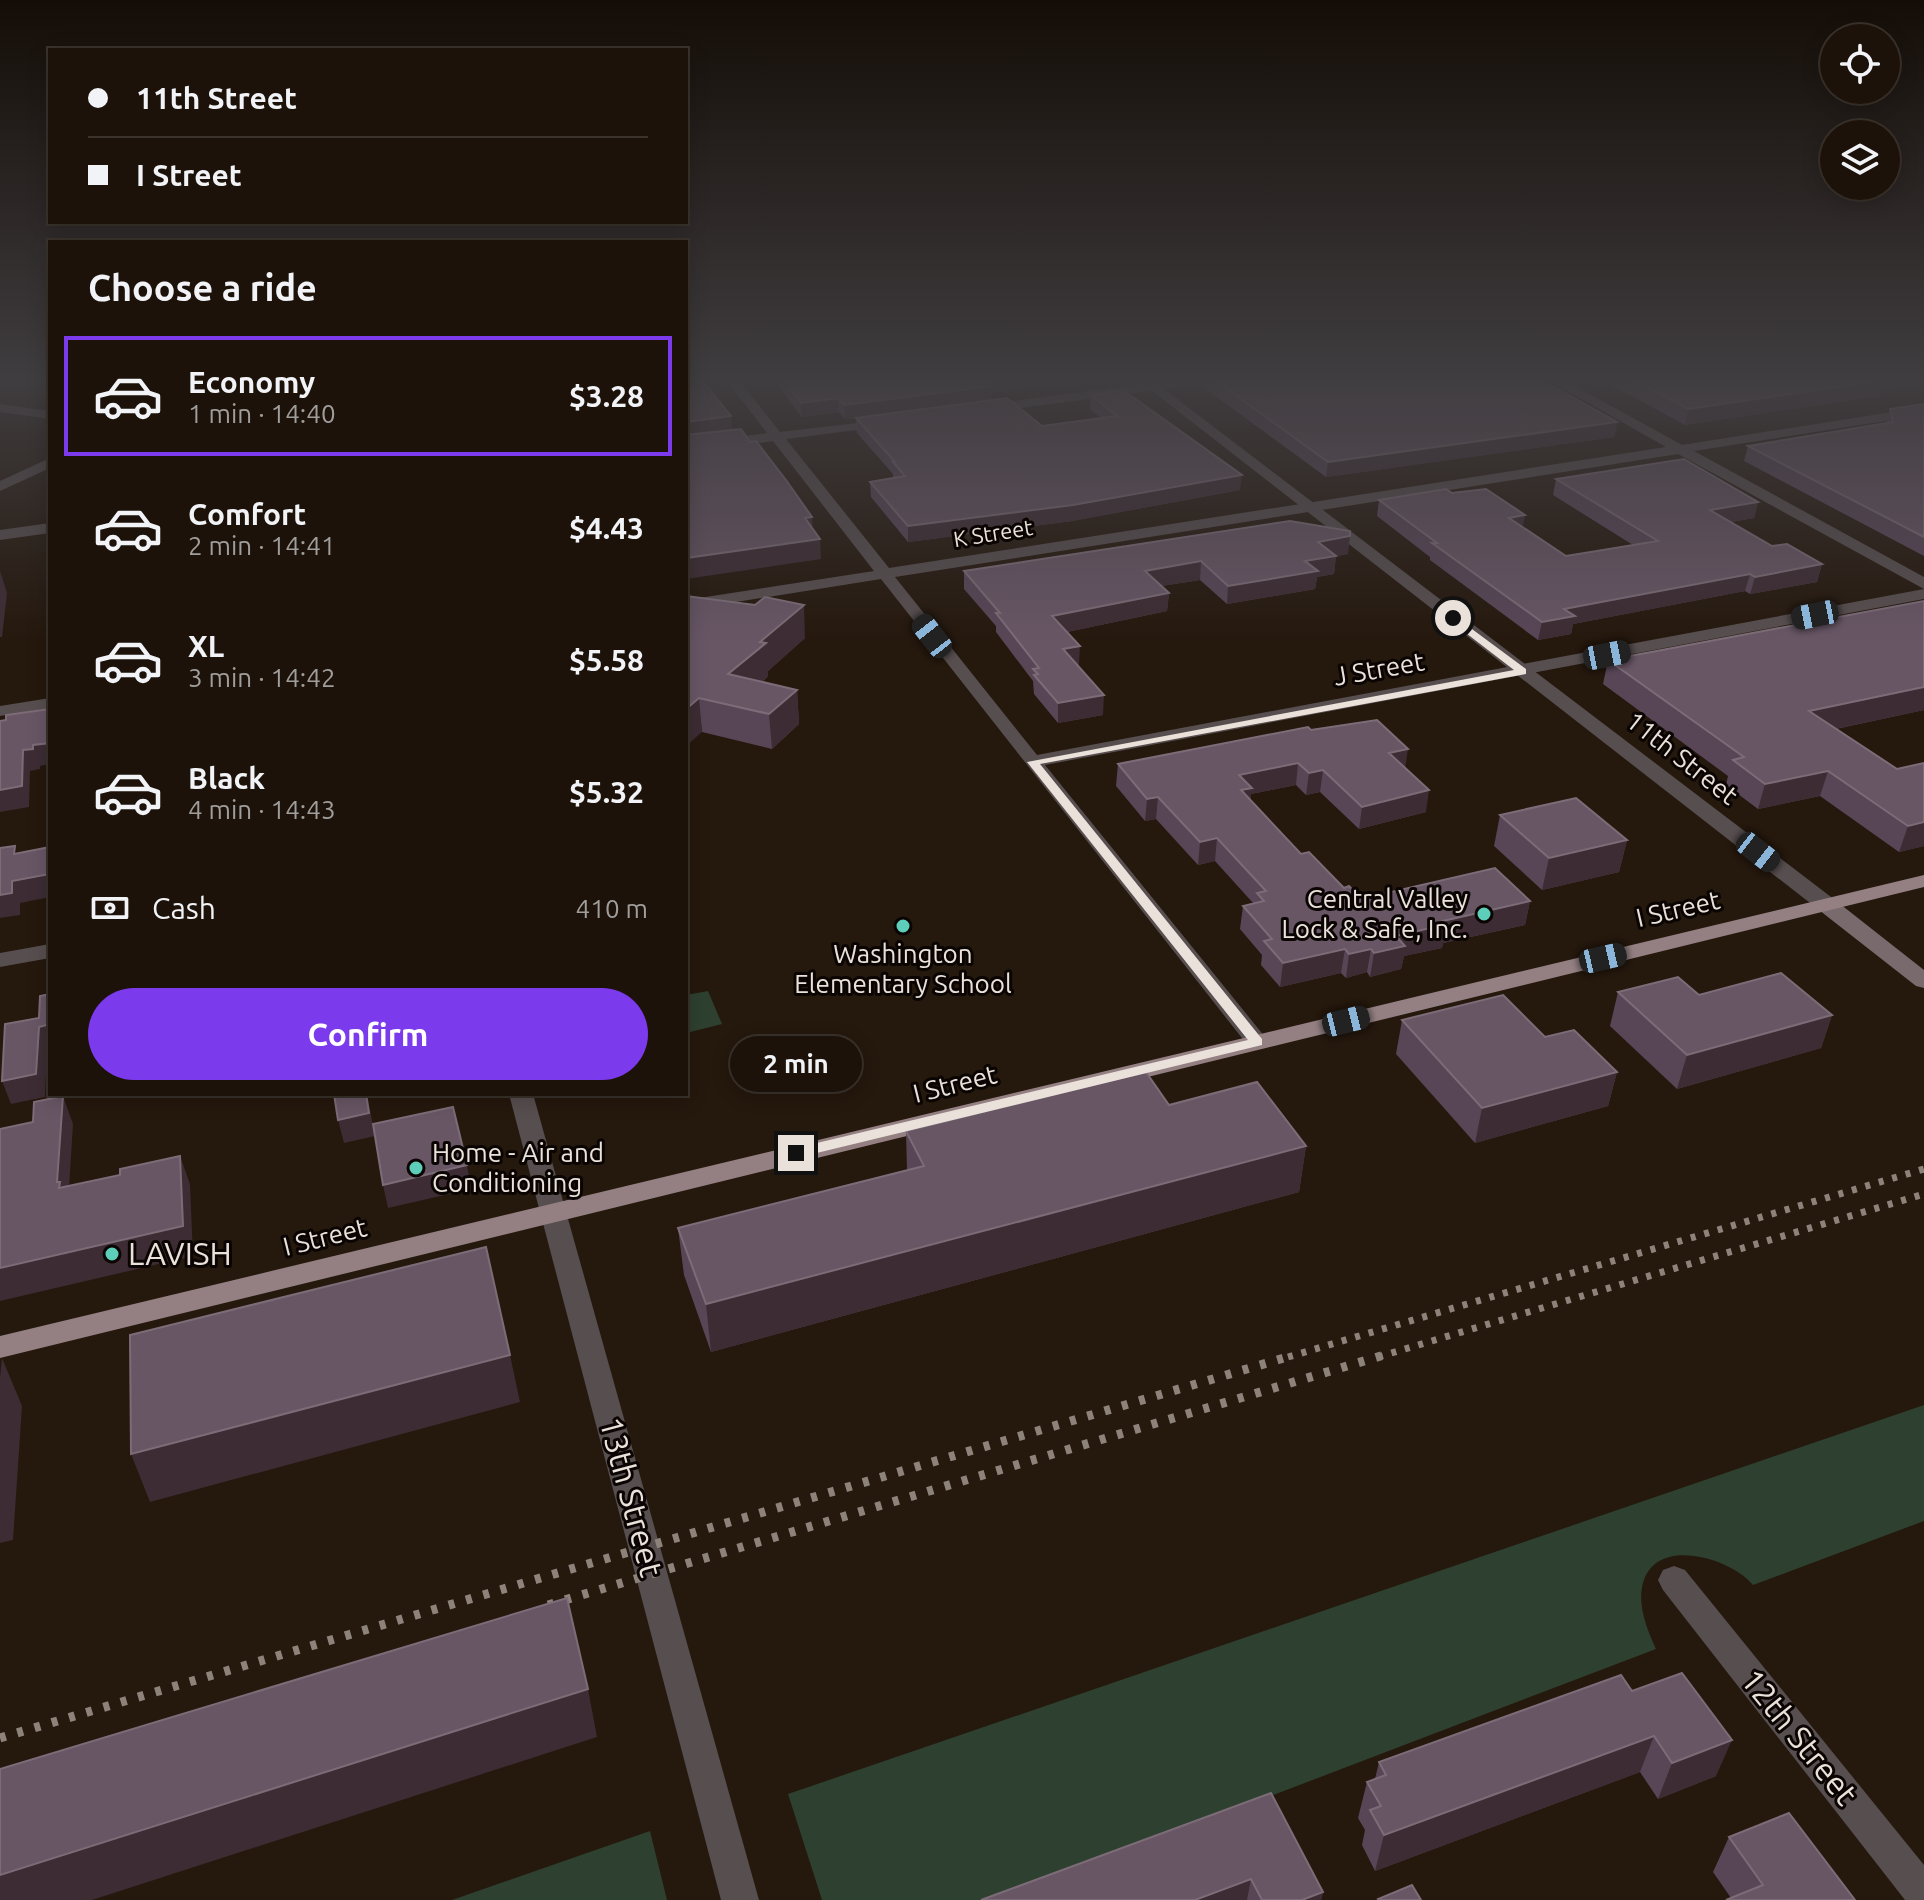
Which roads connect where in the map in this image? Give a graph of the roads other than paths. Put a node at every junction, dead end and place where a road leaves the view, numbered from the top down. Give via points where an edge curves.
1 (45, 465) edge
2 (798, 465) edge
3 (1253, 465) edge
4 (1585, 465) edge
5 (1706, 465) edge
6 (0, 487) edge
7 (1309, 508) junction
8 (48, 528) edge
9 (0, 535) edge
10 (884, 574) junction
11 (1924, 584) edge
12 (1924, 594) edge
13 (688, 605) edge
14 (1522, 672) junction
15 (48, 703) edge
16 (0, 711) edge
17 (1032, 762) junction
18 (1924, 881) edge
19 (1827, 905) junction
20 (48, 951) edge
21 (0, 960) edge
22 (1924, 981) edge
23 (1257, 1042) junction
24 (522, 1096) edge
25 (555, 1212) junction
26 (0, 1347) edge
27 (1674, 1580) dead end
28 (1924, 1894) edge
29 (740, 1900) edge

1 - 6 street
2 - 10 street
3 - 7 street, 11th Street
4 - 7 street, K Street
5 - 11 street
7 - 10 street, K Street
7 - 14 street, 11th Street
8 - 9 street
10 - 13 street, K Street
10 - 17 street
12 - 14 street, J Street
14 - 17 street, J Street
14 - 19 street, 11th Street
15 - 16 street
17 - 23 street
18 - 19 main road, I Street
19 - 22 main road, 11th Street
19 - 23 main road, I Street
20 - 21 street
23 - 25 main road, I Street
24 - 25 street, 13th Street
25 - 26 main road, I Street
25 - 29 street, 13th Street
27 - 28 street, 12th Street

